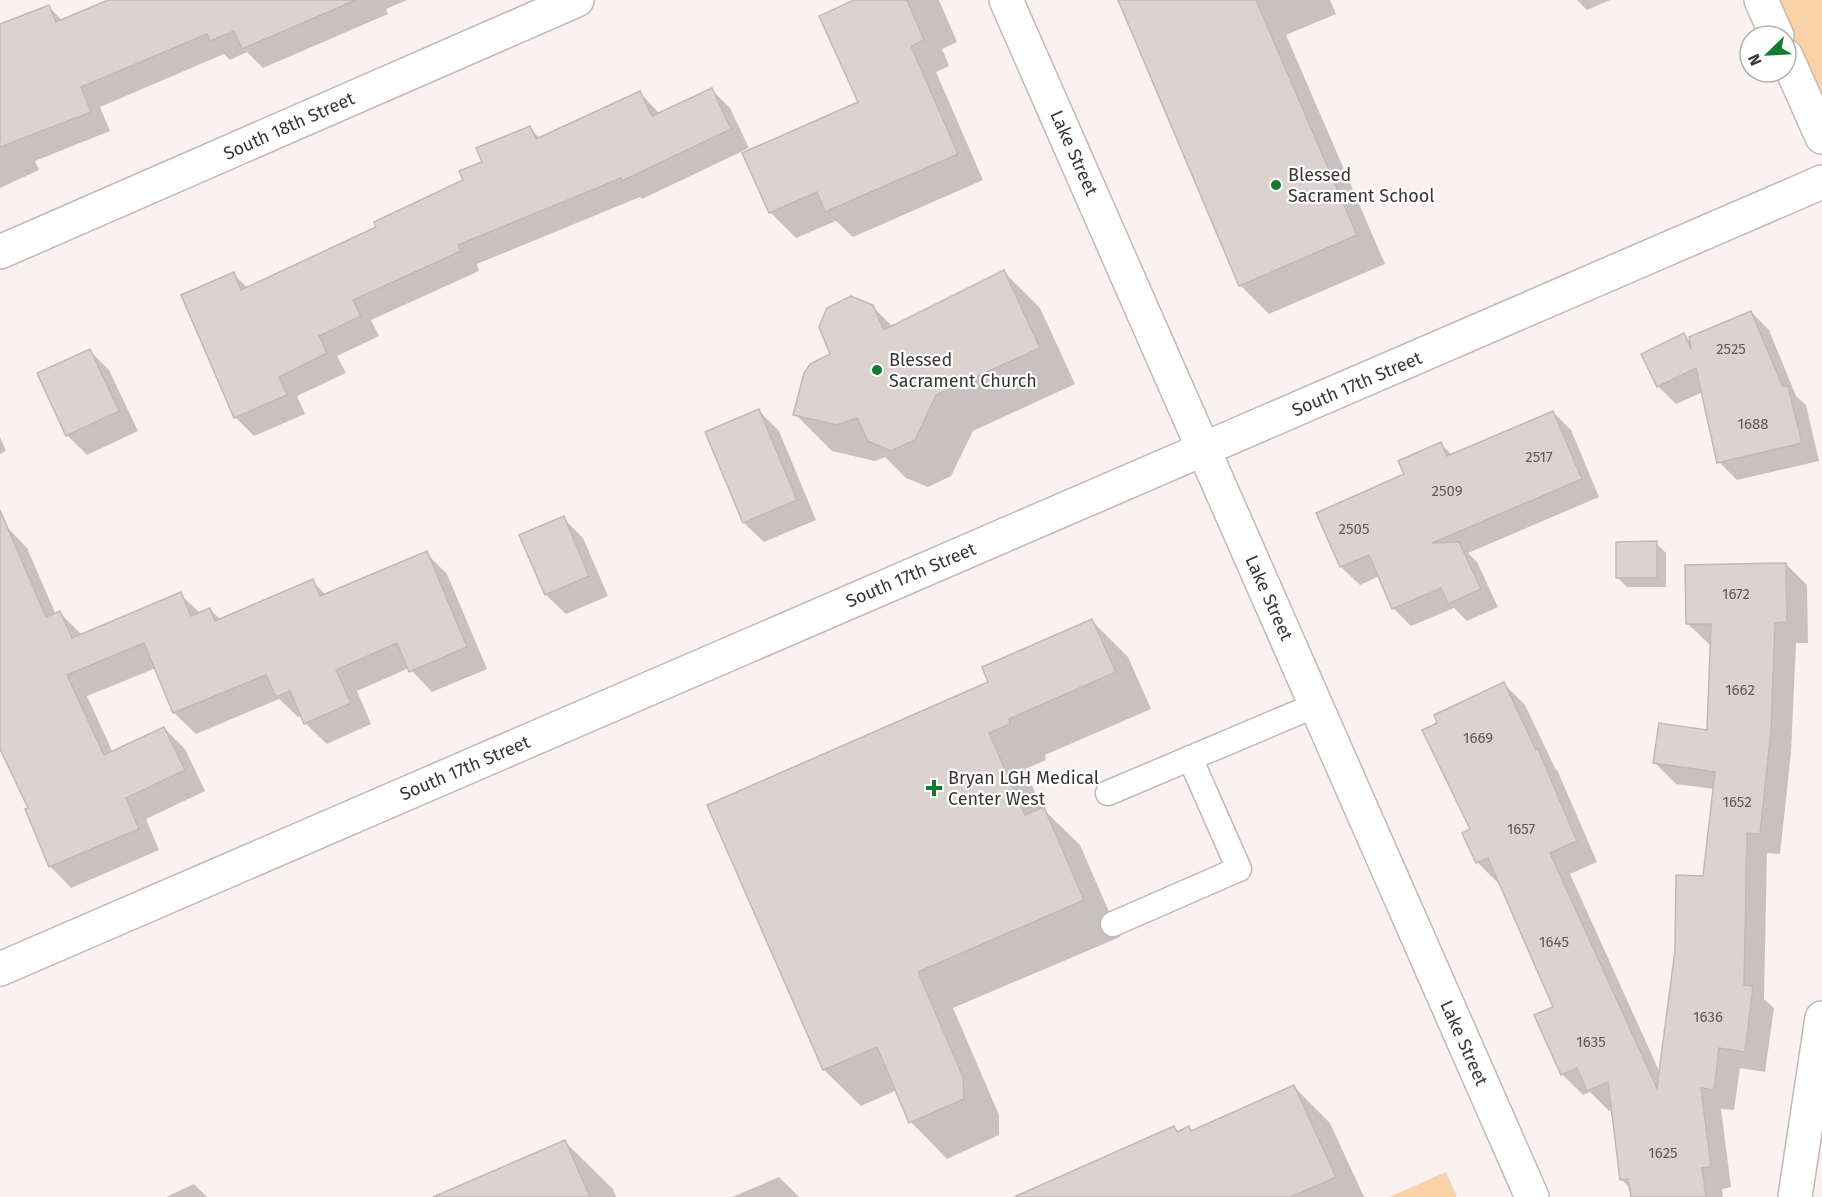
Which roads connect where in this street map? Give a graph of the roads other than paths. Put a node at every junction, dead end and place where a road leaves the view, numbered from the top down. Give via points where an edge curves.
1 (577, 0) edge
2 (1006, 0) edge
3 (1761, 0) edge
4 (1772, 24) edge
5 (1798, 83) edge
6 (1822, 137) edge
7 (1822, 182) edge
8 (0, 252) edge
9 (1204, 448) junction
10 (1316, 705) junction
11 (1190, 758) junction
12 (1108, 793) dead end
13 (1113, 924) dead end
14 (0, 969) edge
15 (1822, 1018) edge
16 (1532, 1197) edge
17 (1795, 1197) edge

1 - 8 street, South 18th Street
2 - 9 street, Lake Street
3 - 4 street
5 - 6 street
7 - 9 street, South 17th Street
9 - 10 street, Lake Street
9 - 14 street, South 17th Street
10 - 11 lane
10 - 16 street, Lake Street
11 - 12 lane
11 - 13 lane via 1239,868
15 - 17 street

